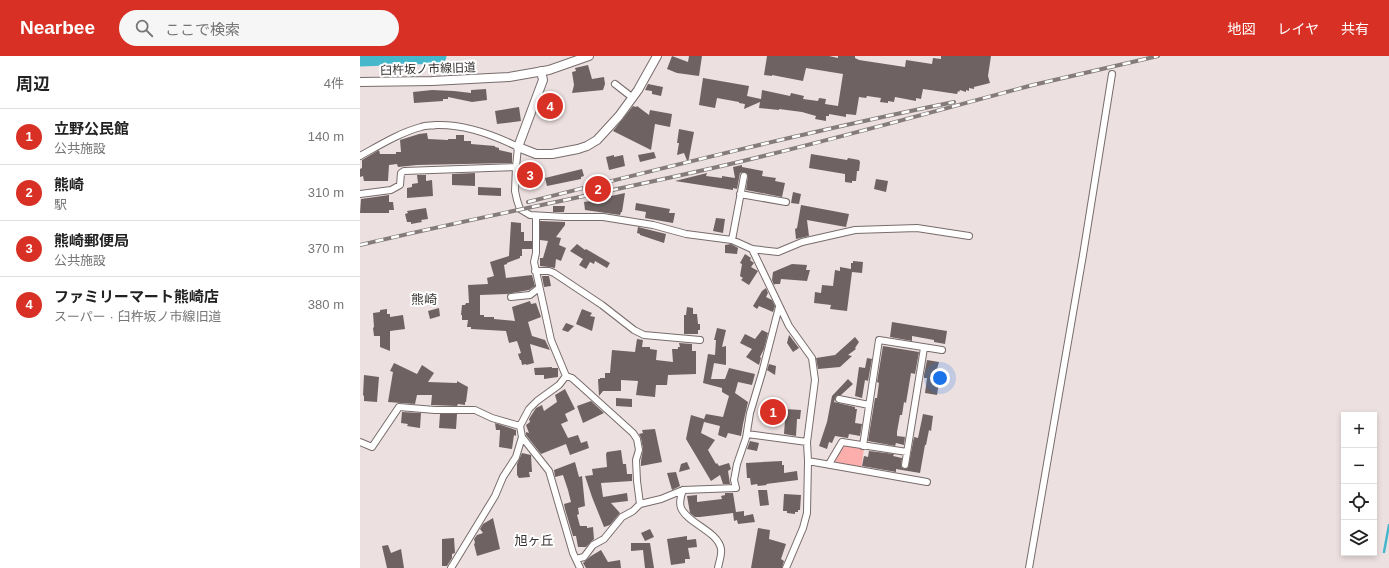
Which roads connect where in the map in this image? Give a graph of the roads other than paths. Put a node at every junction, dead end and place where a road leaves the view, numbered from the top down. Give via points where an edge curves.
1 (589, 56) edge
2 (657, 56) edge
3 (541, 71) junction
4 (1112, 74) dead end
5 (360, 82) edge
6 (615, 84) dead end
7 (631, 96) junction
8 (518, 147) junction
9 (360, 156) edge
10 (516, 167) junction
11 (744, 176) dead end
12 (360, 194) edge
13 (740, 194) junction
14 (786, 202) dead end
15 (536, 216) junction
16 (969, 236) dead end
17 (732, 240) junction
18 (752, 250) junction
19 (535, 271) junction
20 (539, 288) junction
21 (511, 297) dead end
22 (779, 307) junction
23 (700, 340) dead end
24 (924, 348) junction
25 (942, 350) dead end
26 (566, 376) junction
27 (839, 399) dead end
28 (869, 405) junction
29 (520, 426) junction
30 (747, 434) junction
31 (522, 437) junction
32 (360, 442) edge
33 (807, 442) junction
34 (863, 446) junction
35 (907, 452) junction
36 (808, 461) junction
37 (829, 464) junction
38 (905, 465) dead end
39 (927, 482) dead end
40 (683, 490) junction
41 (640, 504) junction
42 (576, 559) junction
43 (451, 568) edge
44 (580, 568) edge
45 (718, 568) edge
46 (786, 568) edge
47 (1029, 568) edge

1 - 3 street, 臼杵坂ノ市線旧道
2 - 7 street via 647,76
3 - 5 street, 臼杵坂ノ市線旧道 via 509,77
3 - 8 street via 543,80
4 - 47 street
6 - 7 street
7 - 8 street via 620,116 603,135 587,146 561,153 544,154 536,154
8 - 9 street via 486,132 460,126 438,125 423,126 404,132
8 - 10 street
10 - 12 street via 404,171 401,174 400,185 390,190
10 - 15 street via 515,192 520,209 530,216
11 - 13 street
13 - 14 street
13 - 17 street
15 - 17 street via 603,217 653,225 686,234
15 - 19 street
16 - 18 street via 917,228 855,230 802,242 778,252
17 - 18 street
18 - 22 street
19 - 20 street
19 - 23 street via 554,273 644,335
20 - 21 street via 530,295
20 - 26 street via 551,340
22 - 30 street via 750,413
22 - 33 street via 812,358 815,380
24 - 25 street
24 - 28 street via 879,340
24 - 35 street
26 - 29 street via 559,385 529,409
26 - 41 street via 572,378 633,432 639,450 636,460
27 - 28 street
28 - 34 street
29 - 31 street
29 - 32 street via 475,410 400,407 372,447
30 - 33 street
30 - 40 street via 744,448 736,464 736,488
31 - 42 street via 549,471
31 - 43 street via 516,457 495,496
33 - 36 street
34 - 35 street
34 - 37 street via 842,442
35 - 38 street
36 - 37 street
36 - 46 street via 807,513
37 - 39 street
40 - 41 street
40 - 45 street via 681,508 716,539 720,547
41 - 42 street via 622,517 604,539 593,545 584,557
42 - 44 street

